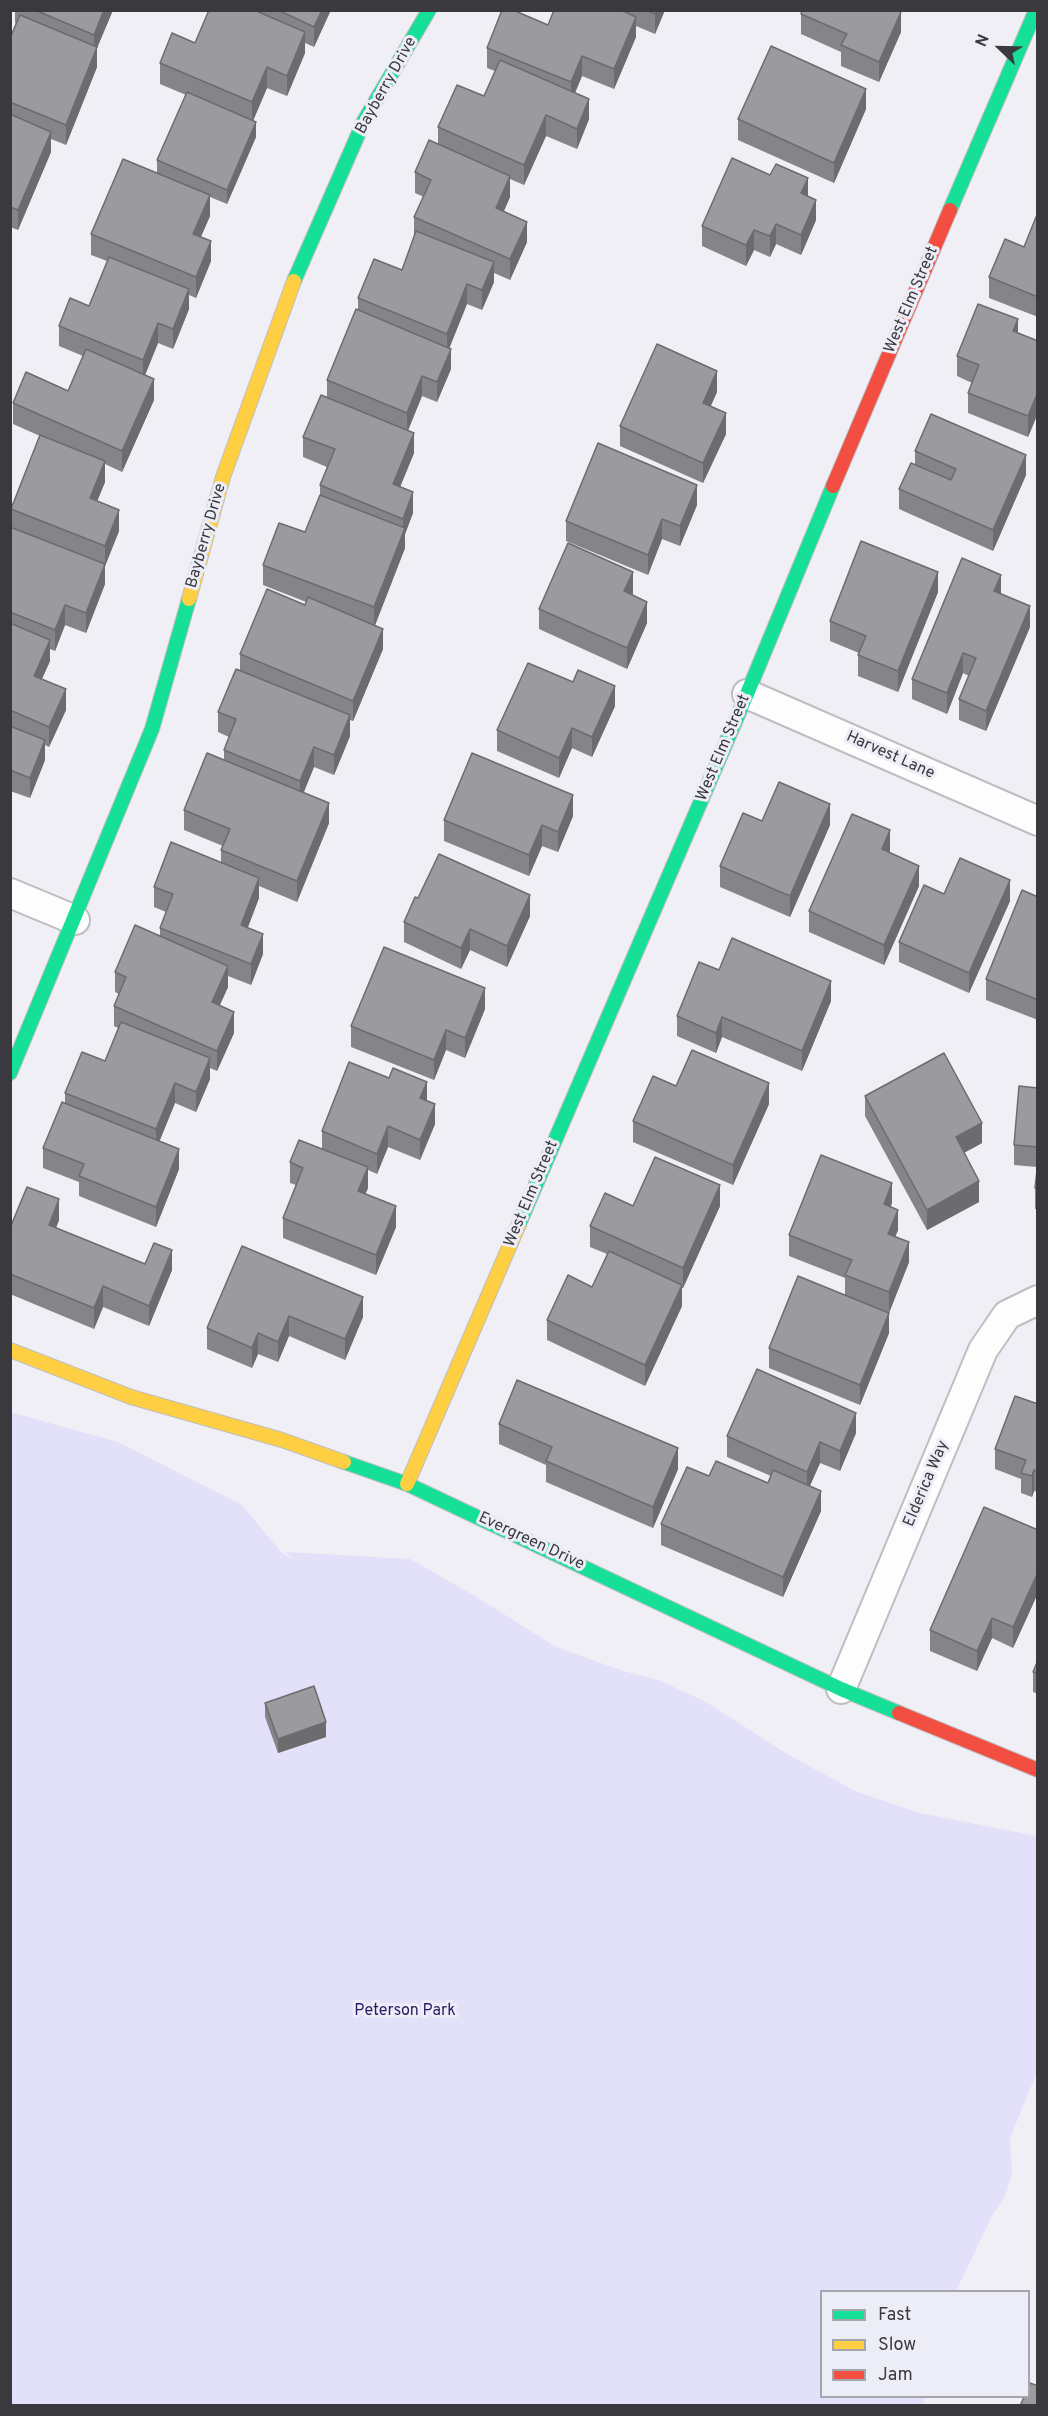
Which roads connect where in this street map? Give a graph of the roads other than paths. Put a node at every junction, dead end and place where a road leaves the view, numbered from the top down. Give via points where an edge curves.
1 (429, 10) edge
2 (1036, 10) edge
3 (747, 694) junction
4 (1035, 820) edge
5 (10, 893) edge
6 (75, 920) junction
7 (10, 1073) edge
8 (1038, 1300) edge
9 (10, 1350) edge
10 (407, 1484) junction
11 (841, 1689) junction
12 (1038, 1770) edge

1 - 6 street, Bayberry Drive via 364,121 294,282 223,477 152,729
2 - 3 street, West Elm Street
3 - 4 street, Harvest Lane
3 - 10 street, West Elm Street
5 - 6 street
6 - 7 street, Bayberry Drive
8 - 11 street, Elderica Way via 1007,1315 983,1350
9 - 10 street, Evergreen Drive via 131,1396 282,1440
10 - 11 street, Evergreen Drive
11 - 12 street, Evergreen Drive

